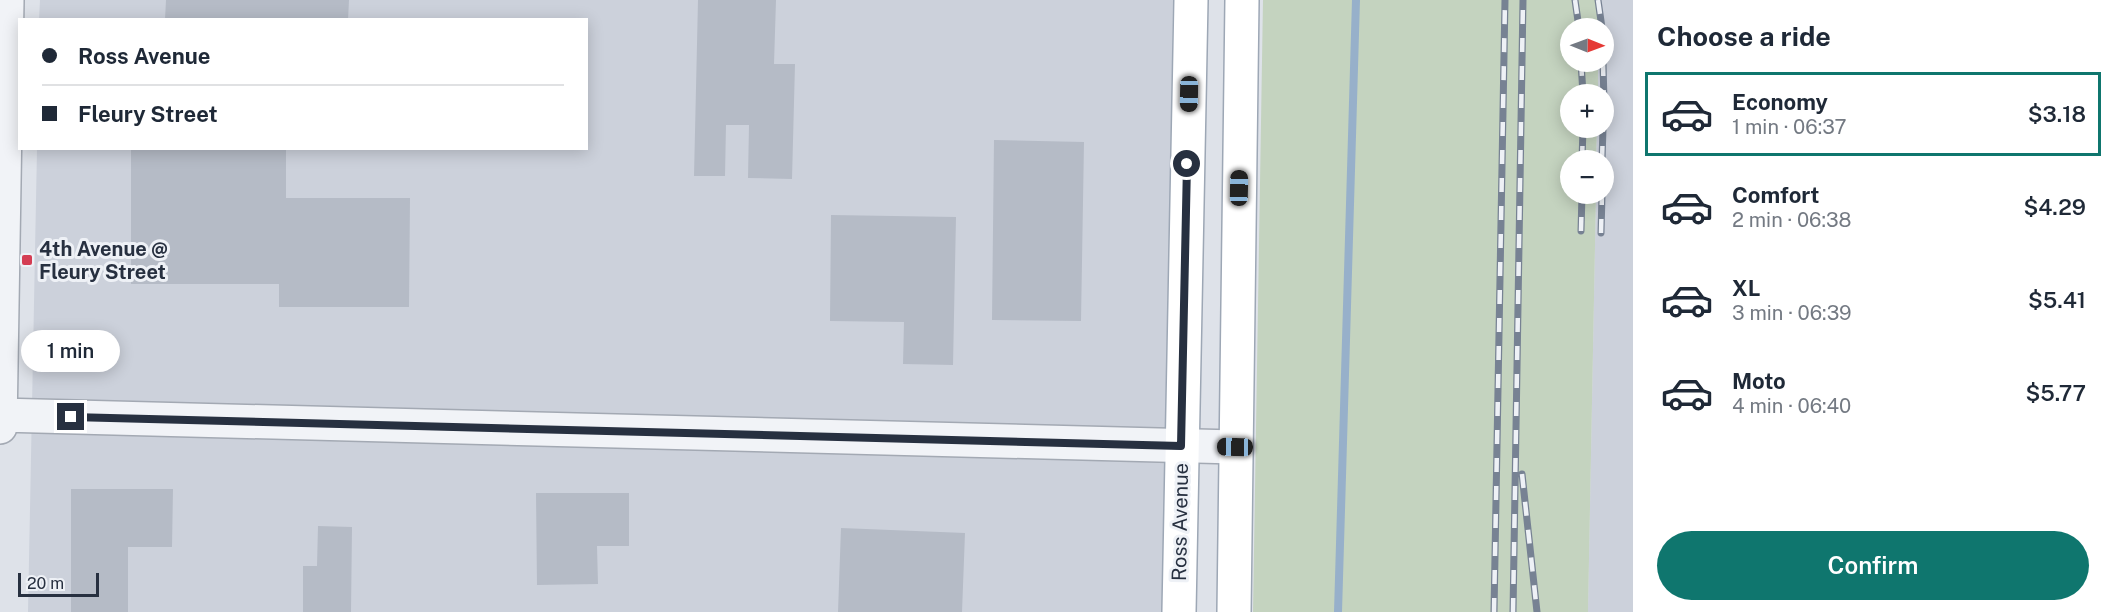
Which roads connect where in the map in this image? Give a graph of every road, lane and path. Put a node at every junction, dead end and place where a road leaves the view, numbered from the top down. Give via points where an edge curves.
1 (7, 0) edge
2 (1191, 0) edge
3 (1242, 0) edge
4 (0, 415) edge
5 (0, 426) edge
6 (1181, 446) junction
7 (1235, 447) junction
8 (1179, 612) edge
9 (1234, 612) edge

1 - 4 street
2 - 6 main road, Ross Avenue
3 - 7 main road
4 - 5 street
4 - 6 street
6 - 7 street
6 - 8 main road, Ross Avenue
7 - 9 main road

